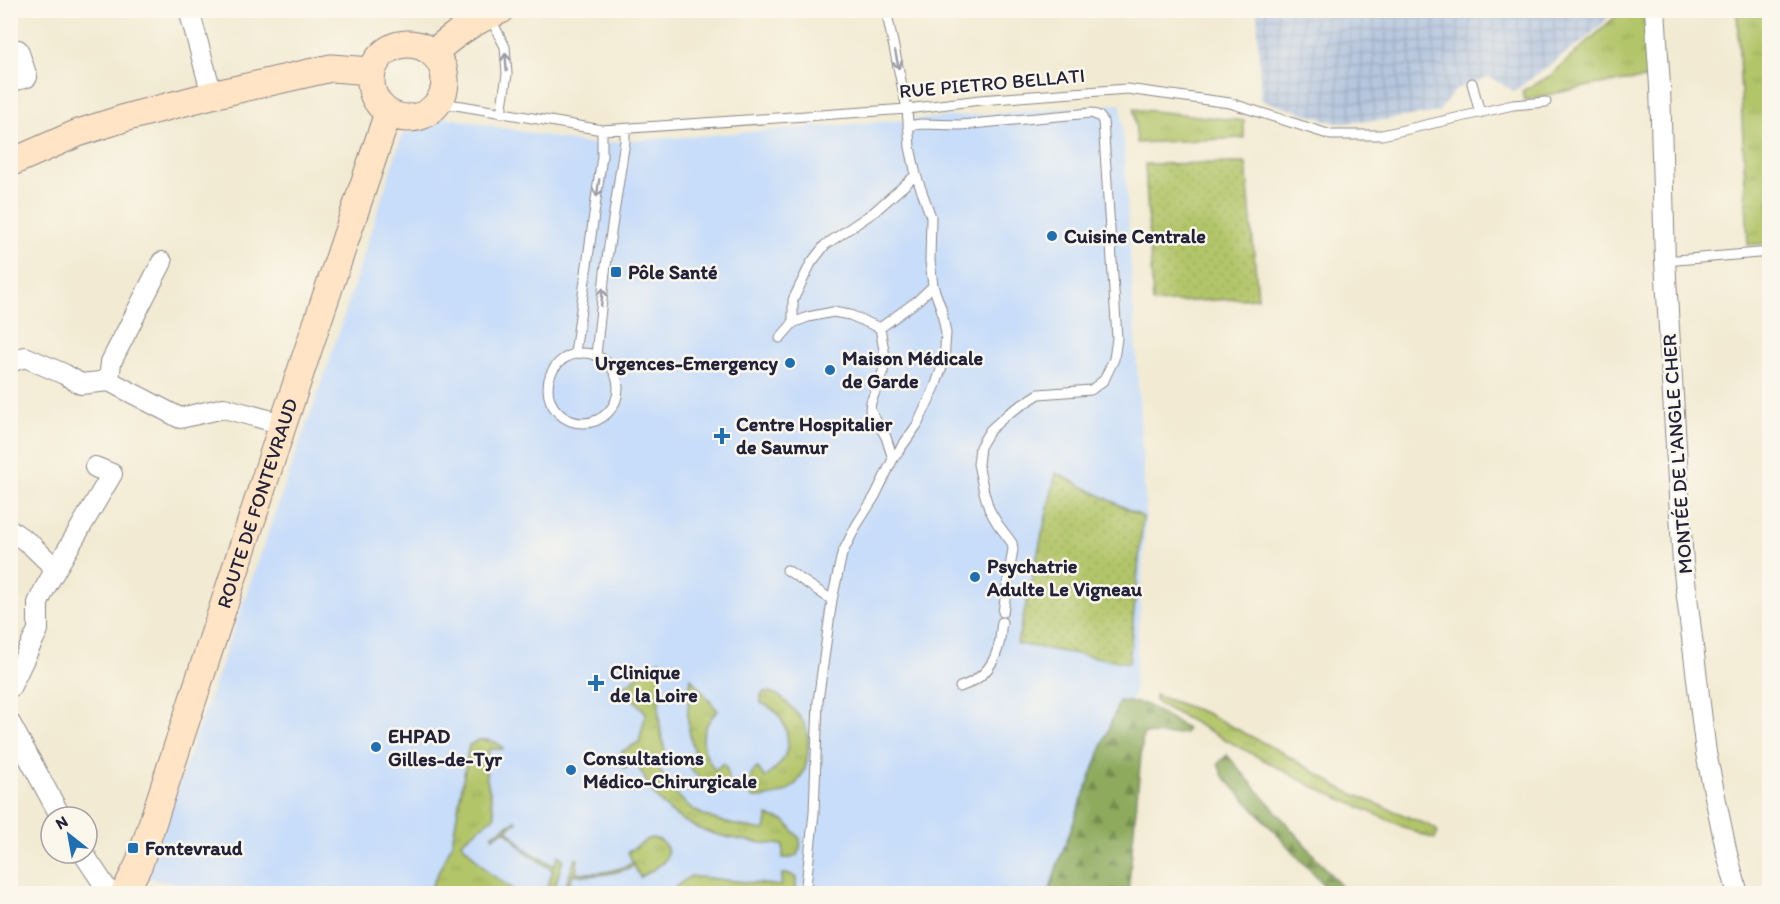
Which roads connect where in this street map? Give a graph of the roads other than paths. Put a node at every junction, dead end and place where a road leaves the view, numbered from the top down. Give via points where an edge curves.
1 (189, 10) edge
2 (886, 10) edge
3 (1655, 10) edge
4 (495, 13) edge
5 (10, 52) edge
6 (433, 53) junction
7 (372, 71) junction
8 (10, 82) edge
9 (1472, 83) dead end
10 (212, 95) junction
11 (1546, 102) dead end
12 (438, 104) junction
13 (907, 109) junction
14 (388, 113) junction
15 (501, 113) junction
16 (1480, 113) junction
17 (908, 126) junction
18 (602, 130) junction
19 (625, 130) junction
20 (10, 163) edge
21 (916, 176) junction
22 (1770, 252) edge
23 (1665, 261) junction
24 (162, 262) dead end
25 (933, 286) junction
26 (793, 323) junction
27 (880, 328) junction
28 (780, 338) dead end
29 (575, 353) junction
30 (596, 355) junction
31 (10, 362) edge
32 (109, 381) junction
33 (283, 424) junction
34 (893, 459) junction
35 (95, 467) dead end
36 (10, 530) edge
37 (56, 569) junction
38 (787, 570) dead end
39 (832, 600) junction
40 (960, 687) dead end
41 (10, 688) edge
42 (10, 723) edge
43 (54, 805) edge
44 (93, 865) edge
45 (117, 893) edge
46 (805, 894) edge
47 (1738, 894) edge

1 - 10 street
2 -> 13 lane
3 - 23 street, MONTÉE DE L'ANGLE CHER
4 - 6 street via 455,33
15 -> 4 lane via 507,74 505,47
5 - 8 street via 18,50 27,76
6 - 7 street via 405,44 391,48 379,57
6 - 12 street via 445,77
7 - 10 street via 331,68
7 - 14 street via 373,94
9 - 16 lane
10 - 20 street via 88,130
11 - 16 lane, RUE PIETRO BELLATI
12 - 14 street via 409,118
12 - 15 lane, RUE PIETRO BELLATI
13 - 16 lane, RUE PIETRO BELLATI via 1138,89 1230,103 1330,135 1382,135
13 - 17 lane
13 - 19 lane, RUE PIETRO BELLATI
14 - 33 street, ROUTE DE FONTEVRAUD
15 - 18 lane, RUE PIETRO BELLATI
17 - 21 lane
17 - 40 lane via 1091,114 1103,121 1117,338 1114,359 1104,380 1091,390 1039,394 990,430 981,447 978,464 987,501 1013,549 998,650 989,669 974,682
18 - 19 lane, RUE PIETRO BELLATI
18 -> 29 lane via 603,156
30 -> 19 lane
21 - 25 lane via 931,217
21 - 26 lane via 874,212 825,245 811,263 793,300
22 - 23 lane
23 - 47 street, MONTÉE DE L'ANGLE CHER via 1683,564 1706,753
24 - 32 street via 111,362
25 - 27 lane
25 - 34 lane via 946,333 944,361 917,425
26 - 27 lane via 833,312
26 - 28 lane
27 - 34 lane via 884,372 870,410 886,437
29 - 30 lane
29 - 30 lane via 554,368 548,391 560,415 586,424 607,415 618,394 614,370
31 - 32 street via 25,357 81,384
32 - 33 street via 180,418 224,408
33 - 45 street, ROUTE DE FONTEVRAUD via 139,864
34 - 39 lane via 842,554
35 - 37 street via 112,474
36 - 37 street
37 - 41 street via 38,603 39,630
38 - 39 lane
39 - 46 lane via 818,701 814,813
42 - 43 street
44 - 45 street

